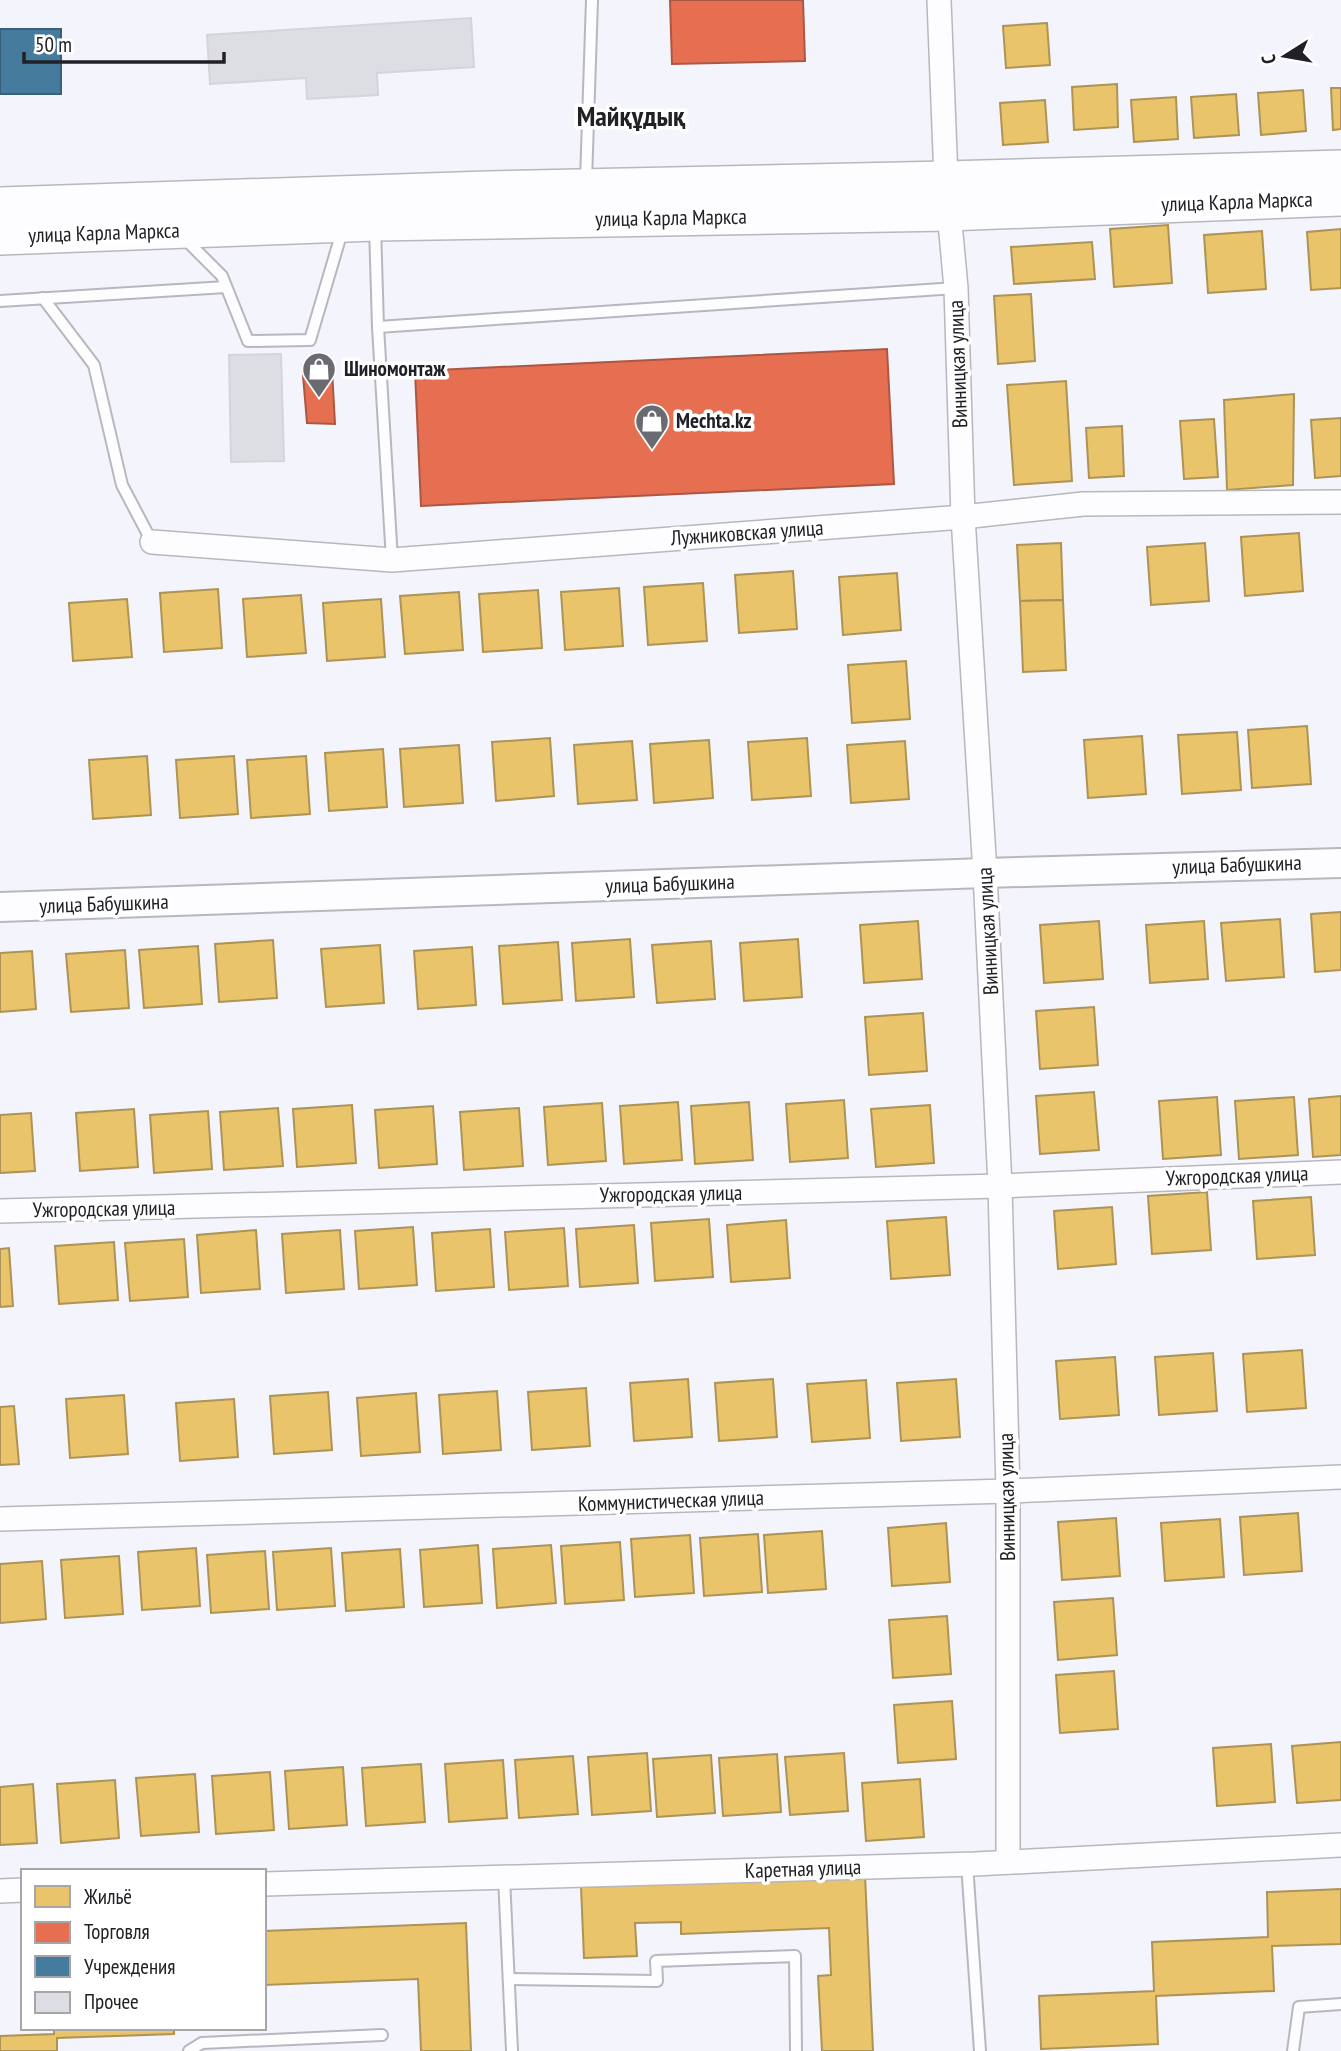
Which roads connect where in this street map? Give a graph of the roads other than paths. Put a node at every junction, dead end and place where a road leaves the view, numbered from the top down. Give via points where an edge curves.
1 (592, 0) edge
2 (939, 0) edge
3 (1341, 167) edge
4 (586, 187) junction
5 (947, 196) junction
6 (1341, 198) edge
7 (0, 205) edge
8 (360, 224) junction
9 (178, 231) junction
10 (0, 237) edge
11 (226, 287) junction
12 (956, 288) junction
13 (43, 298) junction
14 (0, 301) edge
15 (378, 327) junction
16 (1341, 502) edge
17 (963, 517) junction
18 (152, 542) joint
19 (392, 560) junction
20 (1341, 863) edge
21 (985, 873) junction
22 (0, 907) edge
23 (1341, 1172) edge
24 (1000, 1186) junction
25 (0, 1211) edge
26 (1341, 1477) edge
27 (1008, 1491) junction
28 (0, 1520) edge
29 (1341, 1845) edge
30 (1008, 1862) junction
31 (967, 1864) junction
32 (504, 1877) junction
33 (266, 1884) edge
34 (0, 1891) edge
35 (21, 1891) edge
36 (509, 1979) junction
37 (1341, 2004) edge
38 (382, 2035) dead end
39 (189, 2051) edge
40 (512, 2051) edge
41 (796, 2051) edge
42 (980, 2051) edge
43 (1293, 2051) edge

1 - 4 lane
2 - 5 street, Винницкая улица
3 - 5 main road, улица Карла Маркса
4 - 5 main road, улица Карла Маркса
4 - 7 main road, улица Карла Маркса
5 - 6 main road, улица Карла Маркса
5 - 8 main road, улица Карла Маркса
5 - 12 street, Винницкая улица
8 - 9 main road, улица Карла Маркса
8 - 11 lane via 310,340 248,341
8 - 15 lane
9 - 10 main road, улица Карла Маркса
9 - 11 lane via 222,276
11 - 13 lane
12 - 15 lane
12 - 17 street, Винницкая улица
13 - 14 lane
13 - 18 lane via 94,365 122,485
15 - 19 lane
16 - 17 street, Лужниковская улица via 1083,504
17 - 19 street, Лужниковская улица
17 - 21 street, Винницкая улица
18 - 19 street, Лужниковская улица
20 - 21 street, улица Бабушкина
21 - 22 street, улица Бабушкина
21 - 24 street, Винницкая улица
23 - 24 street, Ужгородская улица
24 - 25 street, Ужгородская улица
24 - 27 street, Винницкая улица
26 - 27 street, Коммунистическая улица
27 - 28 street, Коммунистическая улица
27 - 30 street, Винницкая улица
29 - 30 street, Каретная улица
30 - 31 street, Каретная улица
31 - 32 street, Каретная улица
31 - 42 lane
32 - 33 street, Каретная улица
32 - 36 lane
34 - 35 street
36 - 40 lane
36 - 41 lane via 657,1982 656,1961 795,1956
37 - 43 lane via 1299,2007
38 - 39 lane via 202,2043

